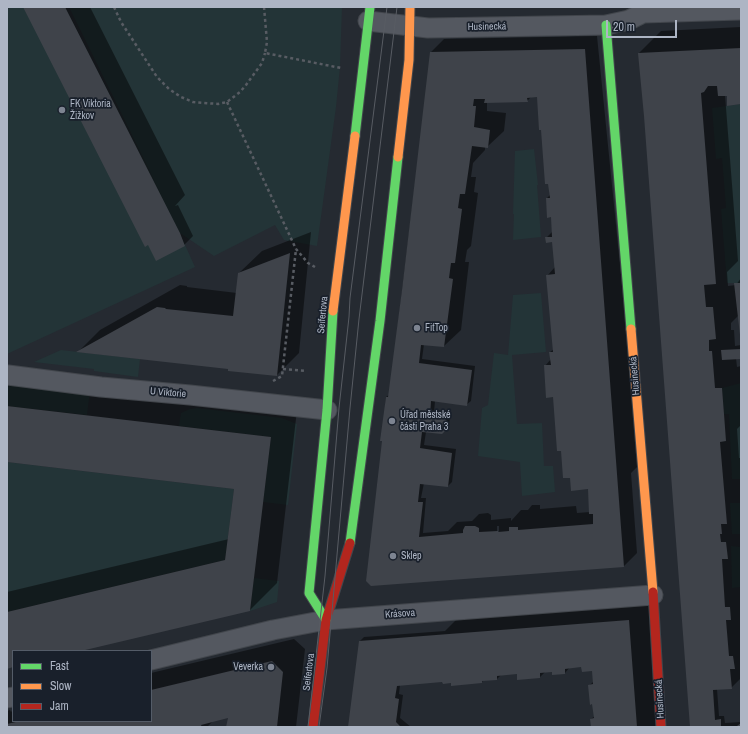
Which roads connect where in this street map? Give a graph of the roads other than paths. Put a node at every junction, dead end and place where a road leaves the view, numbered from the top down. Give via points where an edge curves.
1 (740, 10) dead end
2 (369, 14) edge
3 (409, 16) edge
4 (606, 25) junction
5 (8, 375) edge
6 (327, 410) junction
7 (654, 595) junction
8 (326, 620) junction
9 (152, 660) edge
10 (313, 727) edge
11 (661, 727) edge

1 - 4 street, Husinecká via 643,13 629,20
2 - 3 street, Husinecká
2 - 6 street, Seifertova via 333,315
3 - 4 street, Husinecká via 428,28
3 - 8 street, Seifertova via 409,60 380,321 349,548
4 - 7 street, Husinecká
5 - 6 street, U Viktorie
6 - 8 street, Seifertova via 309,593
7 - 8 street, Krásova
7 - 11 street, Husinecká
8 - 9 street, Krásova via 273,630
8 - 10 street, Seifertova

